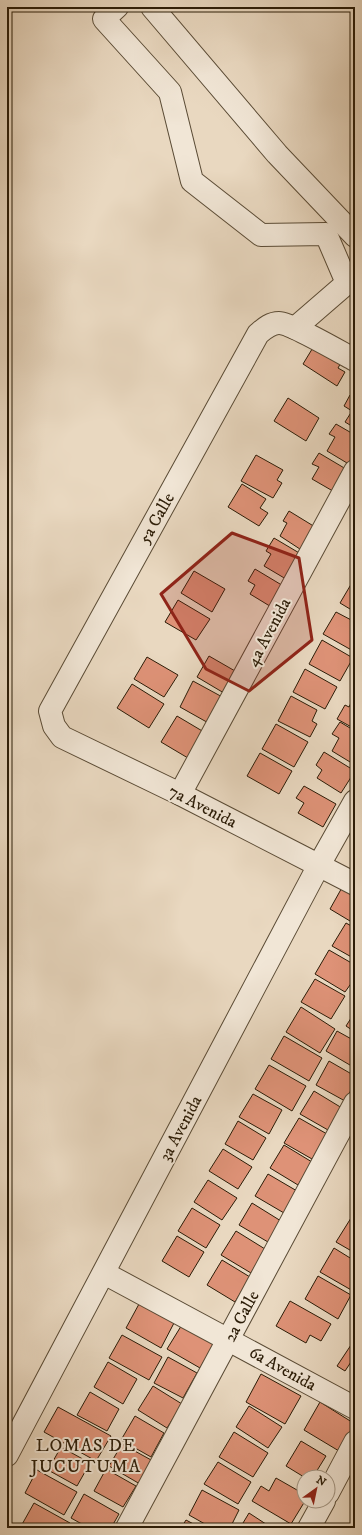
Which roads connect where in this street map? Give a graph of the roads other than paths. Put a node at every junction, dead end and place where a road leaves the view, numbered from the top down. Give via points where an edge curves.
1 (117, 7) edge
2 (152, 7) edge
3 (355, 236) edge
4 (288, 325) junction
5 (355, 360) edge
6 (355, 471) edge
7 (54, 726) joint
8 (180, 794) junction
9 (355, 801) edge
10 (319, 864) junction
11 (355, 884) edge
12 (355, 1103) edge
13 (104, 1273) junction
14 (229, 1339) junction
15 (355, 1408) edge
16 (355, 1442) edge
17 (7, 1455) edge
18 (336, 1478) edge
19 (320, 1509) edge
20 (127, 1528) edge
21 (309, 1528) edge

1 - 4 street, 5a Calle via 104,20 170,92 192,181 261,235 326,234 347,283
2 - 3 street via 277,154
4 - 5 street
4 - 7 street, 5a Calle via 269,325 258,334 50,710
6 - 8 street, 4a Avenida
7 - 8 street, 7a Avenida via 62,737
8 - 10 street, 7a Avenida
9 - 10 street, 3a Avenida
10 - 11 street, 7a Avenida
10 - 13 street, 3a Avenida
12 - 14 street, 2a Calle
13 - 14 street, 6a Avenida
13 - 17 street, 3a Avenida
14 - 15 street, 6a Avenida
14 - 20 street, 2a Calle
16 - 18 street
19 - 21 street

